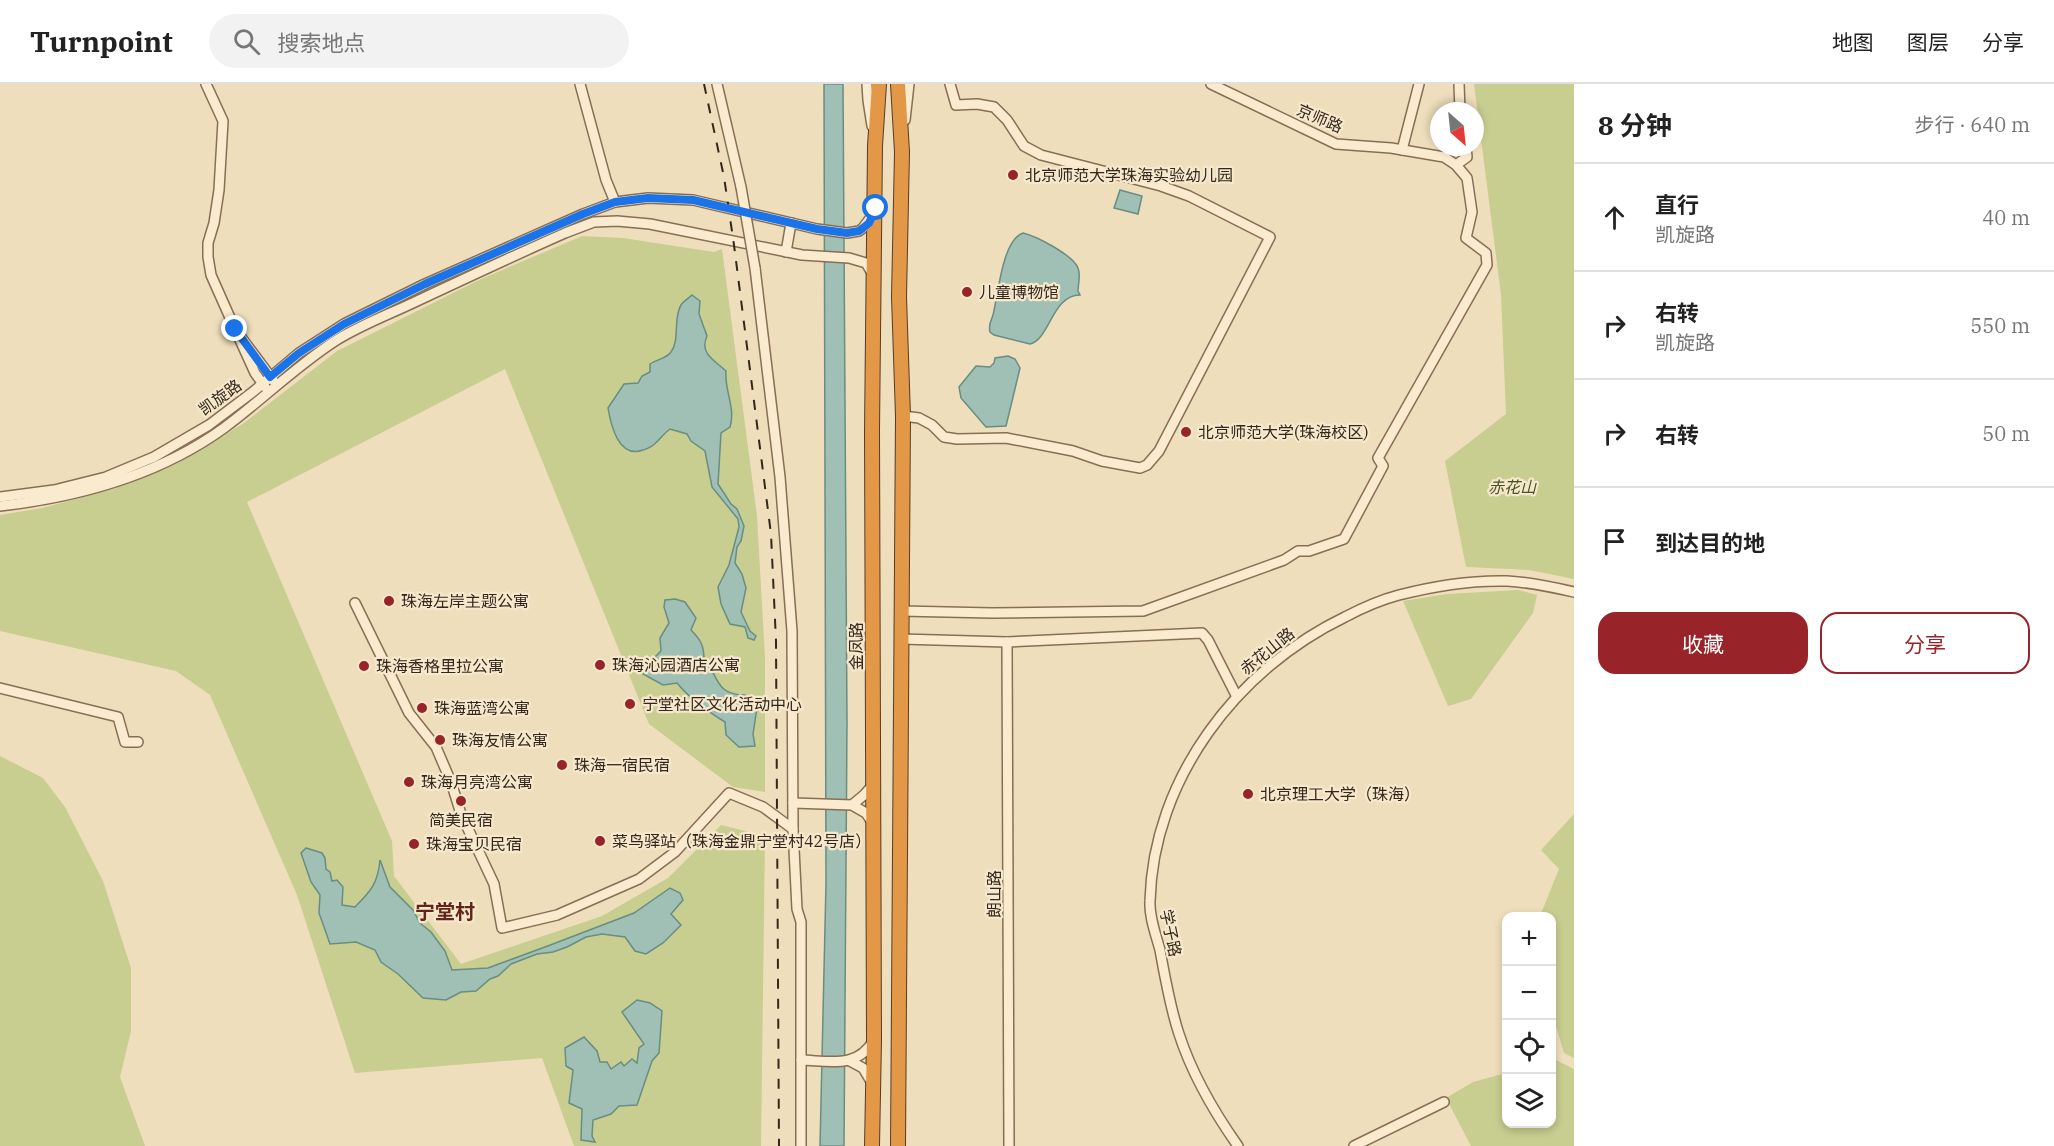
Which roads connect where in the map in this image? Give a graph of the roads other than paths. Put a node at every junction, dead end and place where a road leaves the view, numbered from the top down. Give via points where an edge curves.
1 (206, 84) edge
2 (580, 84) edge
3 (717, 84) edge
4 (867, 84) edge
5 (879, 84) edge
6 (898, 84) edge
7 (909, 84) edge
8 (950, 84) edge
9 (1211, 84) edge
10 (1419, 84) edge
11 (1459, 84) edge
12 (1460, 102) edge
13 (875, 146) junction
14 (1402, 150) junction
15 (902, 152) junction
16 (1467, 156) edge
17 (1456, 165) junction
18 (615, 202) junction
19 (876, 208) junction
20 (791, 223) junction
21 (786, 252) junction
22 (875, 281) junction
23 (235, 329) junction
24 (274, 381) junction
25 (265, 388) junction
26 (903, 416) junction
27 (0, 497) edge
28 (0, 506) edge
29 (1574, 592) edge
30 (355, 603) dead end
31 (901, 611) junction
32 (901, 639) junction
33 (1007, 642) junction
34 (0, 688) edge
35 (1237, 697) junction
36 (138, 741) dead end
37 (872, 786) junction
38 (793, 803) junction
39 (852, 805) junction
40 (873, 824) junction
41 (793, 829) junction
42 (874, 1040) junction
43 (801, 1060) junction
44 (848, 1061) junction
45 (872, 1083) junction
46 (1444, 1102) dead end
47 (1369, 1143) edge
48 (801, 1146) edge
49 (872, 1146) edge
50 (898, 1146) edge
51 (1009, 1146) edge
52 (1238, 1146) edge
53 (1354, 1146) edge

1 - 23 street via 222,121 219,190 208,257 211,274
2 - 18 street
3 - 38 street, bridge via 741,187 754,268 780,477 792,631
4 - 13 street, 金凤路
5 - 13 highway, 金凤路
6 - 15 highway
7 - 15 street
8 - 26 street via 956,105 994,107 1024,146 1041,155 1189,196 1270,237 1159,451 1147,465 1140,468 1102,461 1074,451 1006,438 944,437 926,421
9 - 14 street, 京师路 via 1336,144
10 - 14 street
11 - 12 street
13 - 19 highway, 金凤路
14 - 17 street, 京师路 via 1444,157
15 - 26 highway via 899,297
16 - 17 street
17 - 31 street via 1467,178 1472,212 1467,238 1486,253 1486,265 1378,458 1383,466 1344,539 1298,551 1284,560 1143,611
18 - 20 street, 凯旋路 via 648,198 693,200
18 - 24 street, 凯旋路 via 425,284 344,324 299,353
19 - 20 street, 凯旋路 via 869,223 859,231 847,233
19 - 22 highway, 金凤路
20 - 21 street
21 - 22 street, 凯旋路 via 866,263
21 - 24 street, 凯旋路 via 650,224 594,222 357,329
22 - 37 highway, 金凤路
23 - 24 street
23 - 25 street
24 - 25 street, 凯旋路
25 - 27 street, 凯旋路 via 154,457 106,477 54,490
25 - 28 street, 凯旋路 via 224,428 184,454 138,474 70,495
26 - 31 highway
29 - 35 street, 赤花山路 via 1507,581 1455,584 1398,595 1319,629 1276,659
30 - 41 street via 409,713 436,747 461,814 494,884 502,928 557,915 639,879 675,852 729,793 763,807
31 - 32 highway
32 - 33 street, 赤花山路
32 - 50 highway
33 - 35 street, 赤花山路 via 1202,633
33 - 51 street, 朗山路
34 - 36 street via 118,717 125,742
35 - 52 street, 学子路 via 1204,738 1164,818 1149,904 1179,1034 1202,1087
37 - 39 street
37 - 40 highway, 金凤路
38 - 39 street
38 - 41 street
39 - 40 street via 866,813
40 - 42 highway, 金凤路
41 - 43 street via 801,922
42 - 44 street via 859,1056
42 - 45 highway, 金凤路
43 - 44 street
43 - 48 street
44 - 45 street via 862,1068
45 - 49 highway, 金凤路
46 - 47 street
47 - 53 street

